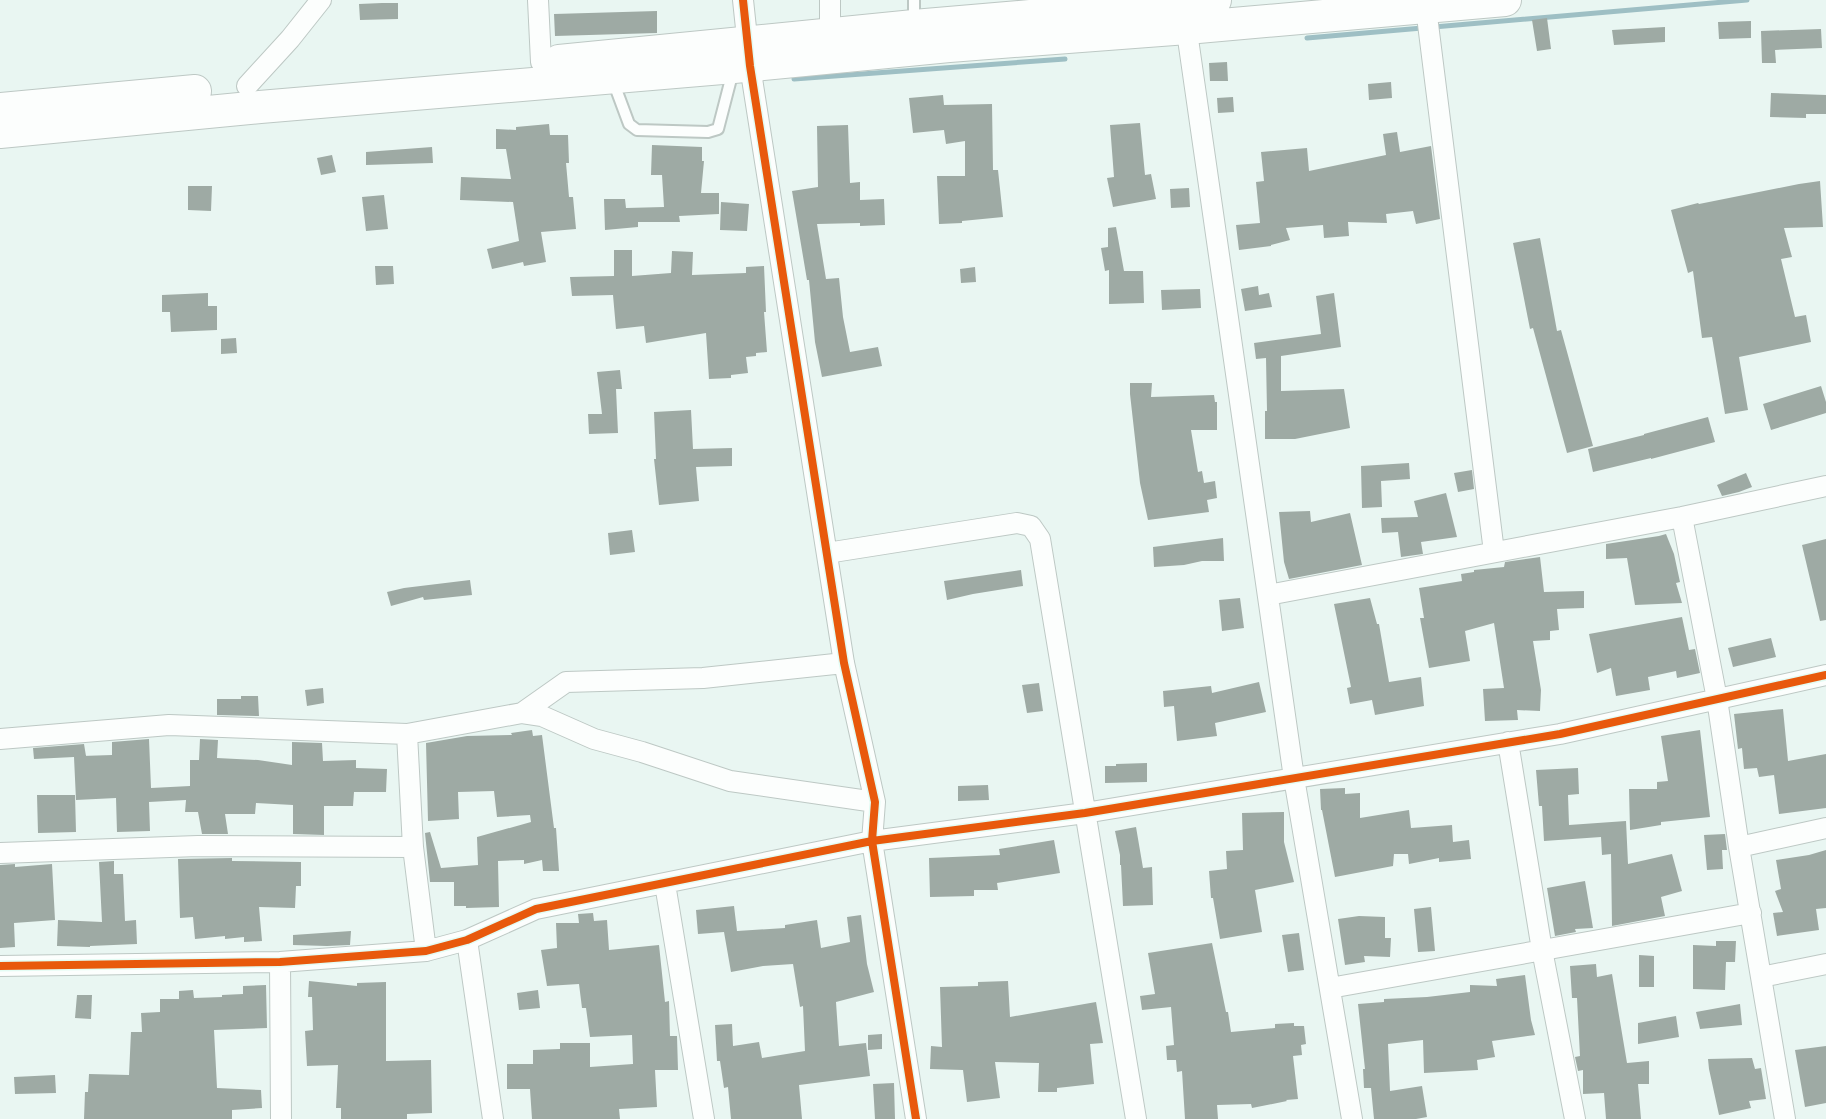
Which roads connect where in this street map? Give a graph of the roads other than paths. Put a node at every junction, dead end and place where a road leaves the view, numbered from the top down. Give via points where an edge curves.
1 (321, 0) edge
2 (538, 0) edge
3 (743, 0) edge
4 (830, 0) edge
5 (1215, 0) edge
6 (1505, 0) edge
7 (914, 13) edge
8 (1427, 15) edge
9 (1185, 16) junction
10 (830, 35) junction
11 (744, 58) junction
12 (541, 62) junction
13 (612, 78) junction
14 (247, 86) junction
15 (0, 109) edge
16 (0, 132) edge
17 (1826, 486) edge
18 (1682, 517) junction
19 (1494, 552) junction
20 (827, 553) junction
21 (1268, 595) junction
22 (844, 663) junction
23 (1826, 675) edge
24 (1717, 699) junction
25 (522, 713) junction
26 (407, 734) junction
27 (0, 739) edge
28 (1508, 742) junction
29 (1294, 778) junction
30 (875, 802) junction
31 (1085, 813) junction
32 (1826, 828) edge
33 (872, 841) junction
34 (413, 847) junction
35 (1739, 847) junction
36 (0, 853) edge
37 (666, 884) junction
38 (1751, 914) junction
39 (467, 940) junction
40 (1542, 950) junction
41 (426, 951) junction
42 (280, 962) junction
43 (1826, 964) edge
44 (0, 966) edge
45 (1761, 977) junction
46 (1330, 988) junction
47 (281, 1119) edge
48 (493, 1119) edge
49 (704, 1119) edge
50 (916, 1119) edge
51 (1136, 1119) edge
52 (1352, 1119) edge
53 (1575, 1119) edge
54 (1785, 1119) edge

1 - 14 street
2 - 12 street
3 - 11 street
4 - 10 street
5 - 9 main road
6 - 8 main road
7 - 9 main road
7 - 10 main road
8 - 9 main road
8 - 19 street
9 - 11 main road via 950,46
9 - 21 street
10 - 11 main road
11 - 12 main road
11 - 13 main road
11 - 13 lane via 718,129 708,132 637,130 629,124
11 - 20 street
12 - 14 main road
13 - 16 main road
14 - 15 main road
17 - 18 street
18 - 19 street
18 - 24 street
19 - 21 street
20 - 22 street
20 - 31 street via 1017,523 1031,526 1040,540
21 - 29 street
22 - 25 street via 703,678 566,682
22 - 30 street
23 - 24 street
24 - 28 street
24 - 35 street
25 - 26 street
25 - 30 street via 542,716 594,739 730,781
26 - 27 street via 169,725
26 - 34 street
28 - 29 street
28 - 40 street
29 - 31 street
29 - 46 street
30 - 33 street
31 - 33 street
31 - 51 street
32 - 35 street
33 - 37 street
33 - 50 street
34 - 36 street via 198,846
34 - 41 street
35 - 38 street
37 - 39 street via 536,909
37 - 49 street
38 - 40 street
38 - 45 street
39 - 41 street
39 - 48 street
40 - 46 street
40 - 53 street
41 - 42 street
42 - 44 street
42 - 47 street
43 - 45 street
45 - 54 street
46 - 52 street

